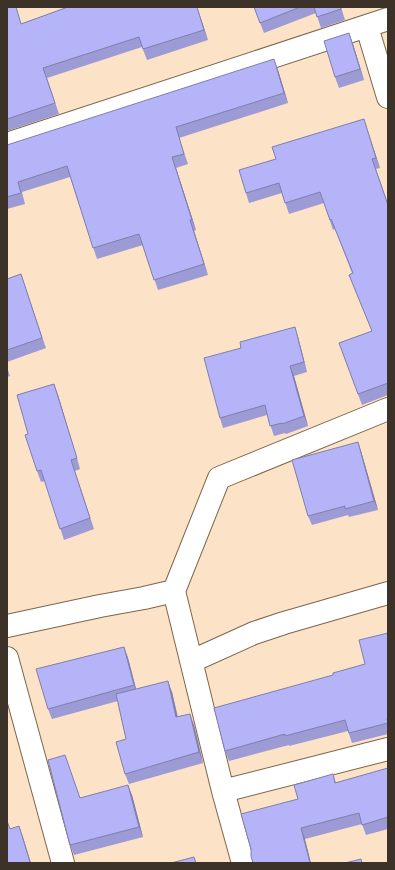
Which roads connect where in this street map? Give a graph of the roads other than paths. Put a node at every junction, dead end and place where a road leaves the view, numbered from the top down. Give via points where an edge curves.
1 (388, 20) edge
2 (367, 27) junction
3 (388, 98) edge
4 (7, 144) edge
5 (388, 409) edge
6 (174, 591) junction
7 (388, 593) edge
8 (7, 626) edge
9 (7, 658) edge
10 (192, 661) junction
11 (388, 749) edge
12 (223, 791) junction
13 (63, 863) edge
14 (243, 863) edge

1 - 2 street
2 - 3 street
2 - 4 street
5 - 6 street via 219,478
6 - 8 street
6 - 10 street
7 - 10 street via 254,633
9 - 13 street
10 - 12 street
11 - 12 street
12 - 14 street

